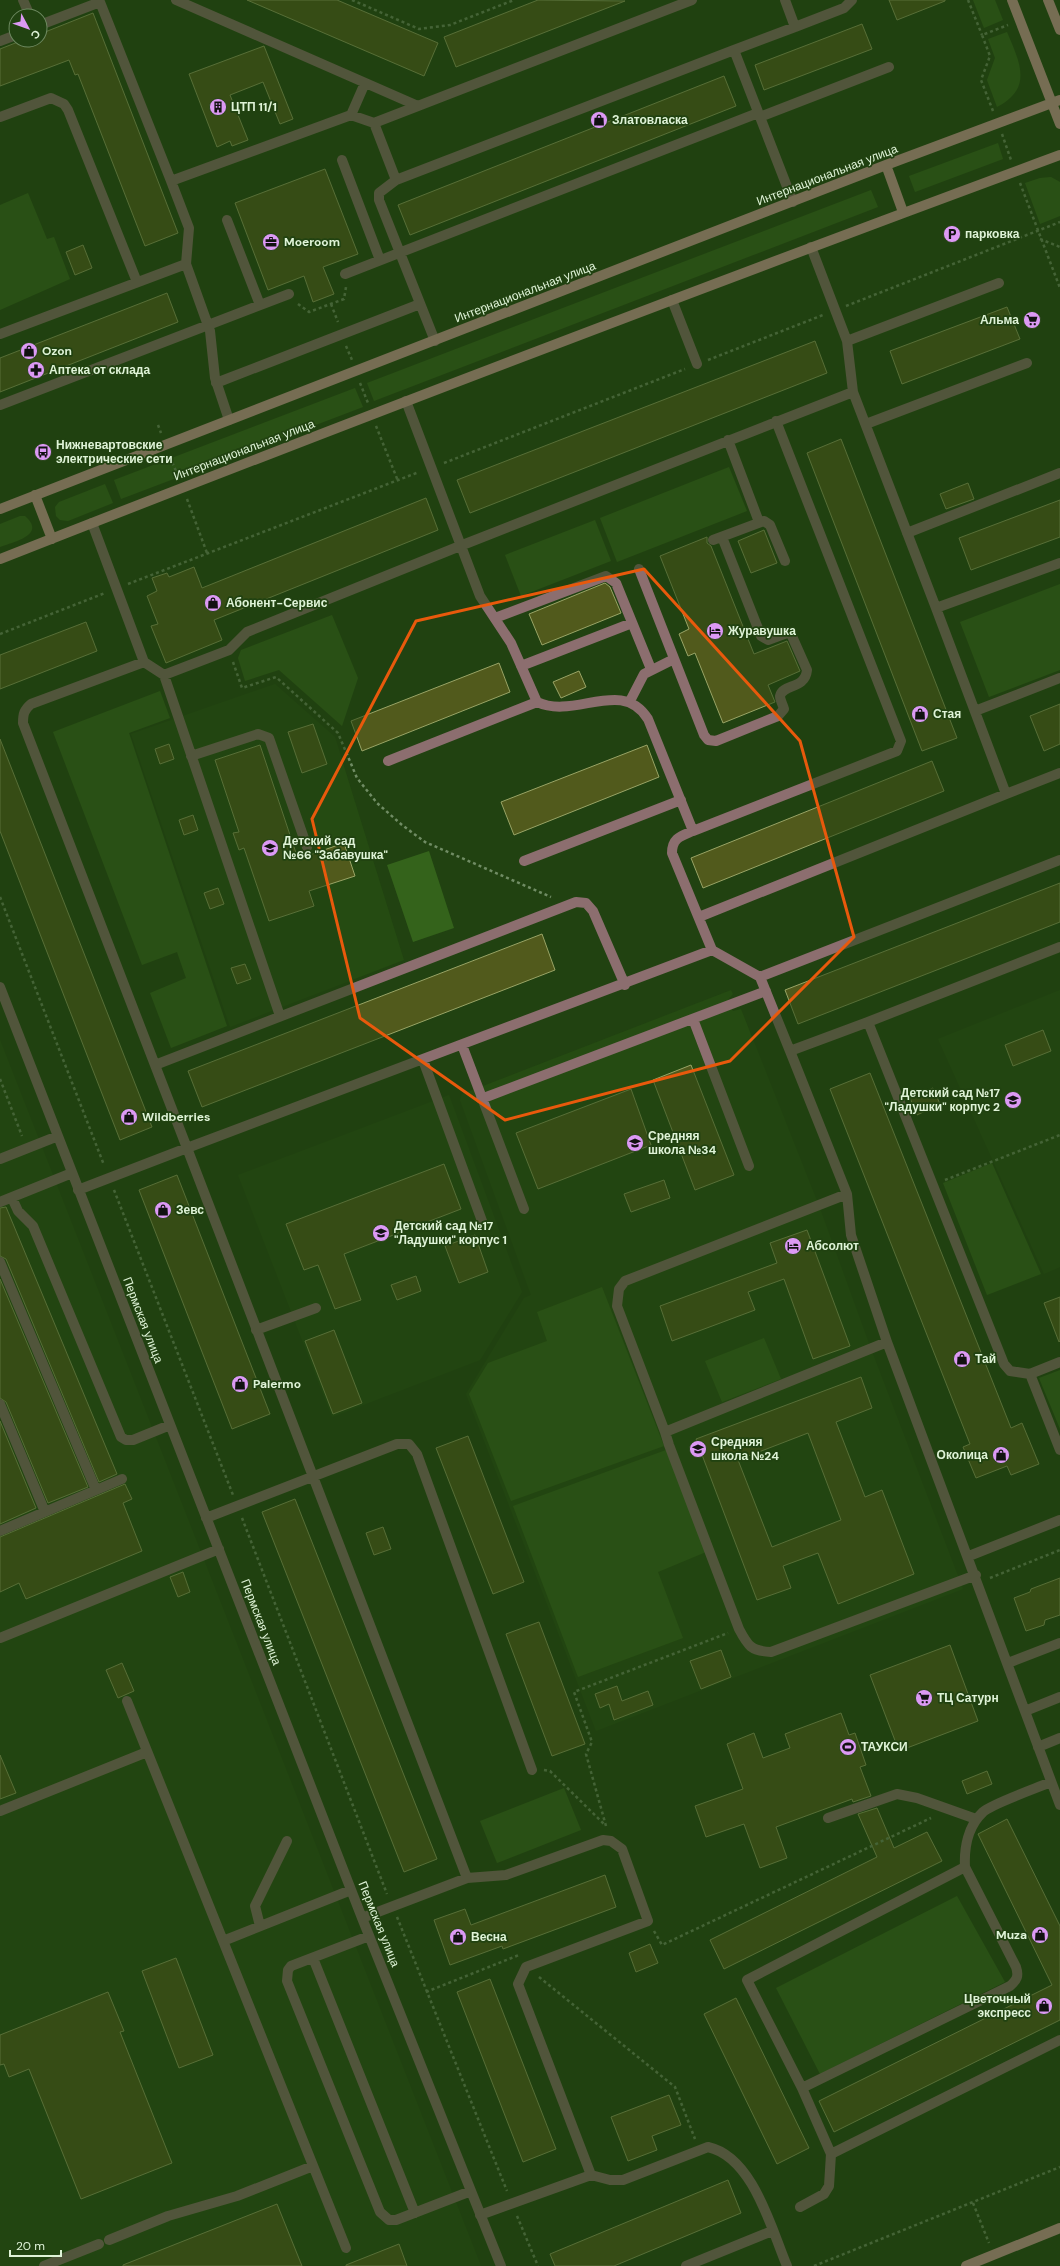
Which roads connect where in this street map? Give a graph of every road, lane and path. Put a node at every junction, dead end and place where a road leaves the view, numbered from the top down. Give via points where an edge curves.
1 (176, 0) edge
2 (352, 0) edge
3 (514, 0) edge
4 (692, 0) edge
5 (785, 0) edge
6 (852, 0) edge
7 (968, 0) edge
8 (1012, 0) edge
9 (1048, 0) edge
10 (48, 22) edge
11 (795, 28) junction
12 (1060, 30) edge
13 (982, 35) dead end
14 (734, 50) junction
15 (889, 67) dead end
16 (365, 83) junction
17 (1056, 102) edge
18 (418, 106) junction
19 (351, 115) junction
20 (759, 115) junction
21 (0, 117) edge
22 (374, 123) junction
23 (1060, 124) edge
24 (1060, 155) edge
25 (342, 160) dead end
26 (886, 166) junction
27 (396, 180) junction
28 (171, 181) junction
29 (793, 202) junction
30 (903, 212) junction
31 (227, 220) dead end
32 (1060, 222) edge
33 (1038, 231) junction
34 (1040, 239) junction
35 (811, 247) junction
36 (1060, 248) edge
37 (400, 252) junction
38 (380, 260) junction
39 (186, 264) junction
40 (345, 274) dead end
41 (137, 282) junction
42 (999, 283) dead end
43 (1060, 288) edge
44 (289, 294) dead end
45 (672, 300) junction
46 (331, 304) dead end
47 (420, 304) junction
48 (260, 305) junction
49 (835, 310) junction
50 (209, 325) junction
51 (0, 334) edge
52 (342, 334) junction
53 (435, 341) junction
54 (846, 341) junction
55 (1027, 363) dead end
56 (697, 364) junction
57 (356, 371) junction
58 (216, 383) junction
59 (853, 392) junction
60 (406, 401) junction
61 (0, 405) edge
62 (372, 415) junction
63 (229, 420) junction
64 (776, 421) junction
65 (866, 424) junction
66 (728, 440) junction
67 (431, 468) junction
68 (1060, 473) edge
69 (398, 481) junction
70 (35, 495) junction
71 (0, 509) edge
72 (759, 522) junction
73 (92, 523) junction
74 (907, 533) junction
75 (52, 539) junction
76 (460, 546) junction
77 (0, 560) edge
78 (785, 561) dead end
79 (1060, 563) edge
80 (639, 569) dead end
81 (118, 588) junction
82 (936, 608) junction
83 (495, 618) junction
84 (632, 623) junction
85 (0, 634) edge
86 (229, 650) junction
87 (674, 659) junction
88 (144, 662) junction
89 (521, 666) junction
90 (651, 669) junction
91 (164, 675) junction
92 (1060, 678) edge
93 (630, 701) junction
94 (536, 702) junction
95 (975, 711) junction
96 (191, 756) junction
97 (388, 761) dead end
98 (1060, 773) edge
99 (1006, 794) junction
100 (681, 800) junction
101 (693, 831) junction
102 (307, 847) dead end
103 (1060, 860) edge
104 (524, 861) dead end
105 (0, 897) edge
106 (568, 905) junction
107 (699, 917) junction
108 (1060, 948) edge
109 (712, 950) junction
110 (760, 977) junction
111 (624, 984) junction
112 (0, 987) edge
113 (766, 991) junction
114 (280, 1016) junction
115 (693, 1019) junction
116 (868, 1022) junction
117 (462, 1045) junction
118 (790, 1051) junction
119 (423, 1060) junction
120 (156, 1065) junction
121 (0, 1079) edge
122 (481, 1100) junction
123 (1060, 1135) edge
124 (58, 1136) junction
125 (188, 1148) junction
126 (27, 1149) junction
127 (0, 1159) edge
128 (749, 1166) dead end
129 (72, 1173) junction
130 (109, 1178) junction
131 (933, 1184) junction
132 (78, 1190) junction
133 (847, 1194) junction
134 (12, 1198) junction
135 (0, 1202) edge
136 (524, 1209) dead end
137 (482, 1221) dead end
138 (0, 1262) edge
139 (316, 1308) dead end
140 (256, 1330) junction
141 (887, 1342) junction
142 (1060, 1362) edge
143 (1030, 1374) junction
144 (0, 1404) edge
145 (170, 1425) junction
146 (665, 1432) junction
147 (1060, 1450) edge
148 (312, 1476) junction
149 (122, 1479) dead end
150 (96, 1490) junction
151 (237, 1506) junction
152 (45, 1512) junction
153 (206, 1518) junction
154 (1060, 1520) edge
155 (0, 1531) edge
156 (219, 1549) junction
157 (1060, 1550) edge
158 (968, 1556) junction
159 (977, 1578) junction
160 (740, 1629) junction
161 (0, 1638) edge
162 (1060, 1643) edge
163 (1008, 1664) junction
164 (1060, 1697) edge
165 (127, 1702) dead end
166 (1025, 1711) junction
167 (1060, 1738) edge
168 (1038, 1747) junction
169 (147, 1752) junction
170 (532, 1770) joint
171 (1051, 1782) junction
172 (1060, 1805) edge
173 (949, 1809) junction
174 (0, 1811) edge
175 (828, 1818) dead end
176 (976, 1819) junction
177 (606, 1825) junction
178 (287, 1840) dead end
179 (611, 1841) junction
180 (966, 1867) junction
181 (467, 1878) junction
182 (351, 1890) junction
183 (392, 1906) junction
184 (362, 1918) junction
185 (648, 1921) junction
186 (260, 1926) junction
187 (369, 1936) junction
188 (223, 1941) junction
189 (516, 1956) dead end
190 (313, 1958) junction
191 (526, 1967) junction
192 (1060, 2040) edge
193 (802, 2088) junction
194 (700, 2150) junction
195 (832, 2154) junction
196 (313, 2166) junction
197 (1060, 2168) edge
198 (591, 2175) junction
199 (471, 2191) junction
200 (512, 2203) junction
201 (973, 2203) junction
202 (800, 2207) dead end
203 (415, 2213) junction
204 (480, 2215) junction
205 (1060, 2228) edge
206 (772, 2231) junction
207 (110, 2240) dead end
208 (99, 2244) dead end
209 (346, 2248) dead end
210 (994, 2255) junction
211 (44, 2266) edge
212 (501, 2266) edge
213 (538, 2266) edge
214 (686, 2266) edge
215 (787, 2266) edge
216 (814, 2266) edge
217 (966, 2266) edge

1 - 16 street
2 - 3 path via 419,29 450,25
4 - 18 street
5 - 11 street
6 - 11 street via 844,8
7 - 13 path
8 - 17 main road
9 - 12 main road
10 - 28 street via 100,2
11 - 14 street
14 - 20 street
14 - 27 street
15 - 20 street
16 - 18 street
16 - 19 street
17 - 23 main road
17 - 26 main road, Интернациональная улица
18 - 22 street
19 - 22 street
19 - 28 street
20 - 29 street
20 - 37 street
21 - 41 street via 51,98 64,104
22 - 27 street
24 - 30 main road, Интернациональная улица
25 - 38 street
26 - 29 main road, Интернациональная улица
26 - 30 main road
27 - 37 street via 379,193 379,200
28 - 39 street via 189,228
29 - 53 main road, Интернациональная улица
30 - 35 main road, Интернациональная улица
31 - 48 street
32 - 33 path
33 - 34 path
33 - 49 path
34 - 36 path
34 - 43 path
35 - 45 main road, Интернациональная улица
35 - 49 street
37 - 38 street
37 - 47 street
38 - 40 street
39 - 41 street
39 - 50 street
41 - 51 street
42 - 54 street
44 - 48 street
45 - 56 street
45 - 60 main road, Интернациональная улица
46 - 52 path
47 - 52 street
47 - 53 street
48 - 50 street
49 - 54 street
49 - 56 path
50 - 58 street
50 - 61 street
52 - 57 path
52 - 58 street
53 - 57 main road, Интернациональная улица
54 - 59 street
55 - 65 street
56 - 67 path
57 - 62 path
57 - 63 main road, Интернациональная улица
58 - 63 street
59 - 64 street
59 - 65 street
60 - 62 main road, Интернациональная улица
60 - 67 street
62 - 69 path
62 - 73 main road, Интернациональная улица
63 - 70 main road, Интернациональная улица
64 - 66 street
64 - 101 street via 901,741 897,751
65 - 74 street
66 - 72 street
66 - 76 street
67 - 69 path
67 - 76 street
68 - 74 street
69 - 81 path
70 - 71 main road, Интернациональная улица
70 - 75 main road
72 - 78 street via 764,521 770,525
72 - 87 street via 718,539 761,636 768,640 791,634 807,670 806,676 802,682 782,692 784,709 778,716 712,742 704,735
73 - 75 main road, Интернациональная улица
73 - 81 street
74 - 82 street
75 - 77 main road, Интернациональная улица
76 - 83 street via 480,596
76 - 86 street via 248,632
79 - 82 street
80 - 87 street
81 - 85 path
81 - 88 street
82 - 95 street
83 - 84 street via 606,576 616,583
83 - 89 street via 511,643
84 - 89 street
84 - 90 street
86 - 91 street
86 - 106 path via 242,688 276,677 338,733 357,778 377,803 402,825 425,842
87 - 90 street
88 - 91 street
88 - 120 street via 31,704 26,709 22,723
89 - 94 street
90 - 93 street via 640,680
91 - 96 street
92 - 95 street
93 - 94 street via 617,699 557,707
93 - 100 street via 642,709 648,719
94 - 97 street
95 - 99 street
96 - 102 street via 258,734 269,738
96 - 114 street
98 - 99 street
99 - 107 street
100 - 101 street
100 - 104 street
101 - 107 street via 677,837 672,844 672,853
103 - 110 street
105 - 130 path
106 - 111 street via 576,902 586,904 593,910
106 - 114 street
107 - 109 street
108 - 116 street
109 - 110 street
109 - 111 street
110 - 113 street
111 - 117 street
112 - 124 street, Пермская улица
113 - 115 street
113 - 118 street
114 - 120 street
115 - 122 street
115 - 128 street
116 - 118 street
116 - 131 street
117 - 119 street
117 - 122 street
118 - 133 street
119 - 125 street
119 - 137 street
120 - 125 street
121 - 126 path
122 - 136 street
123 - 131 path
124 - 126 street
124 - 129 street, Пермская улица
125 - 130 street
125 - 140 street
126 - 127 street
129 - 132 street, Пермская улица
129 - 134 street
130 - 132 street
130 - 151 path
131 - 143 street via 1004,1364 1010,1371
132 - 145 street, Пермская улица
133 - 141 street via 851,1236
133 - 146 street via 625,1280 619,1289 617,1306
134 - 135 street
134 - 145 street via 16,1208 33,1226 121,1437 133,1440
138 - 150 street
139 - 140 street
140 - 148 street
141 - 146 street
141 - 158 street
142 - 143 street
143 - 147 street
144 - 152 street
145 - 153 street, Пермская улица
146 - 160 street
148 - 151 street
148 - 170 street via 397,1444 409,1444 417,1454
148 - 181 street
149 - 150 street
150 - 152 street
151 - 153 street
151 - 183 path
152 - 155 street
153 - 156 street, Пермская улица
154 - 158 street
156 - 161 street
156 - 182 street, Пермская улица
157 - 159 path
158 - 159 street
159 - 160 street via 770,1652 757,1652 747,1643
159 - 163 street
160 - 177 path via 574,1692 592,1742 586,1754
162 - 163 street
163 - 166 street
164 - 166 street
165 - 169 street
166 - 168 street
167 - 168 street
168 - 171 street
169 - 174 street
169 - 188 street
170 - 177 path via 550,1771
171 - 172 street
171 - 176 street via 984,1811
173 - 175 street via 897,1794
173 - 176 street
173 - 185 path via 662,1945
176 - 180 street via 966,1845
177 - 179 path
178 - 186 street via 255,1906
179 - 181 street via 604,1840 506,1875
179 - 185 street via 622,1849
180 - 193 street via 1016,1967 1016,1980 1010,1986
180 - 193 street via 747,1980
181 - 183 street
182 - 184 street, Пермская улица
182 - 186 street
183 - 184 street
183 - 200 path
184 - 187 street, Пермская улица
185 - 191 street
186 - 188 street
187 - 190 street
187 - 199 street, Пермская улица
188 - 196 street
189 - 191 path
190 - 203 street
190 - 203 street via 292,1966 288,1970 287,1981 368,2184 384,2217 396,2220
191 - 194 path via 675,2087
191 - 198 street via 518,1984
192 - 195 street
193 - 195 street
194 - 198 street via 623,2180 610,2180
194 - 206 street via 708,2147 718,2149 742,2168 752,2182
195 - 202 street via 827,2190 818,2199
196 - 207 street via 238,2196 168,2216
196 - 209 street
197 - 201 path
198 - 200 street
199 - 203 street
199 - 204 street, Пермская улица
200 - 204 street
200 - 213 path
201 - 210 path
201 - 216 path
204 - 212 street, Пермская улица
205 - 210 main road
206 - 214 street
206 - 215 street
208 - 211 street
210 - 217 main road

